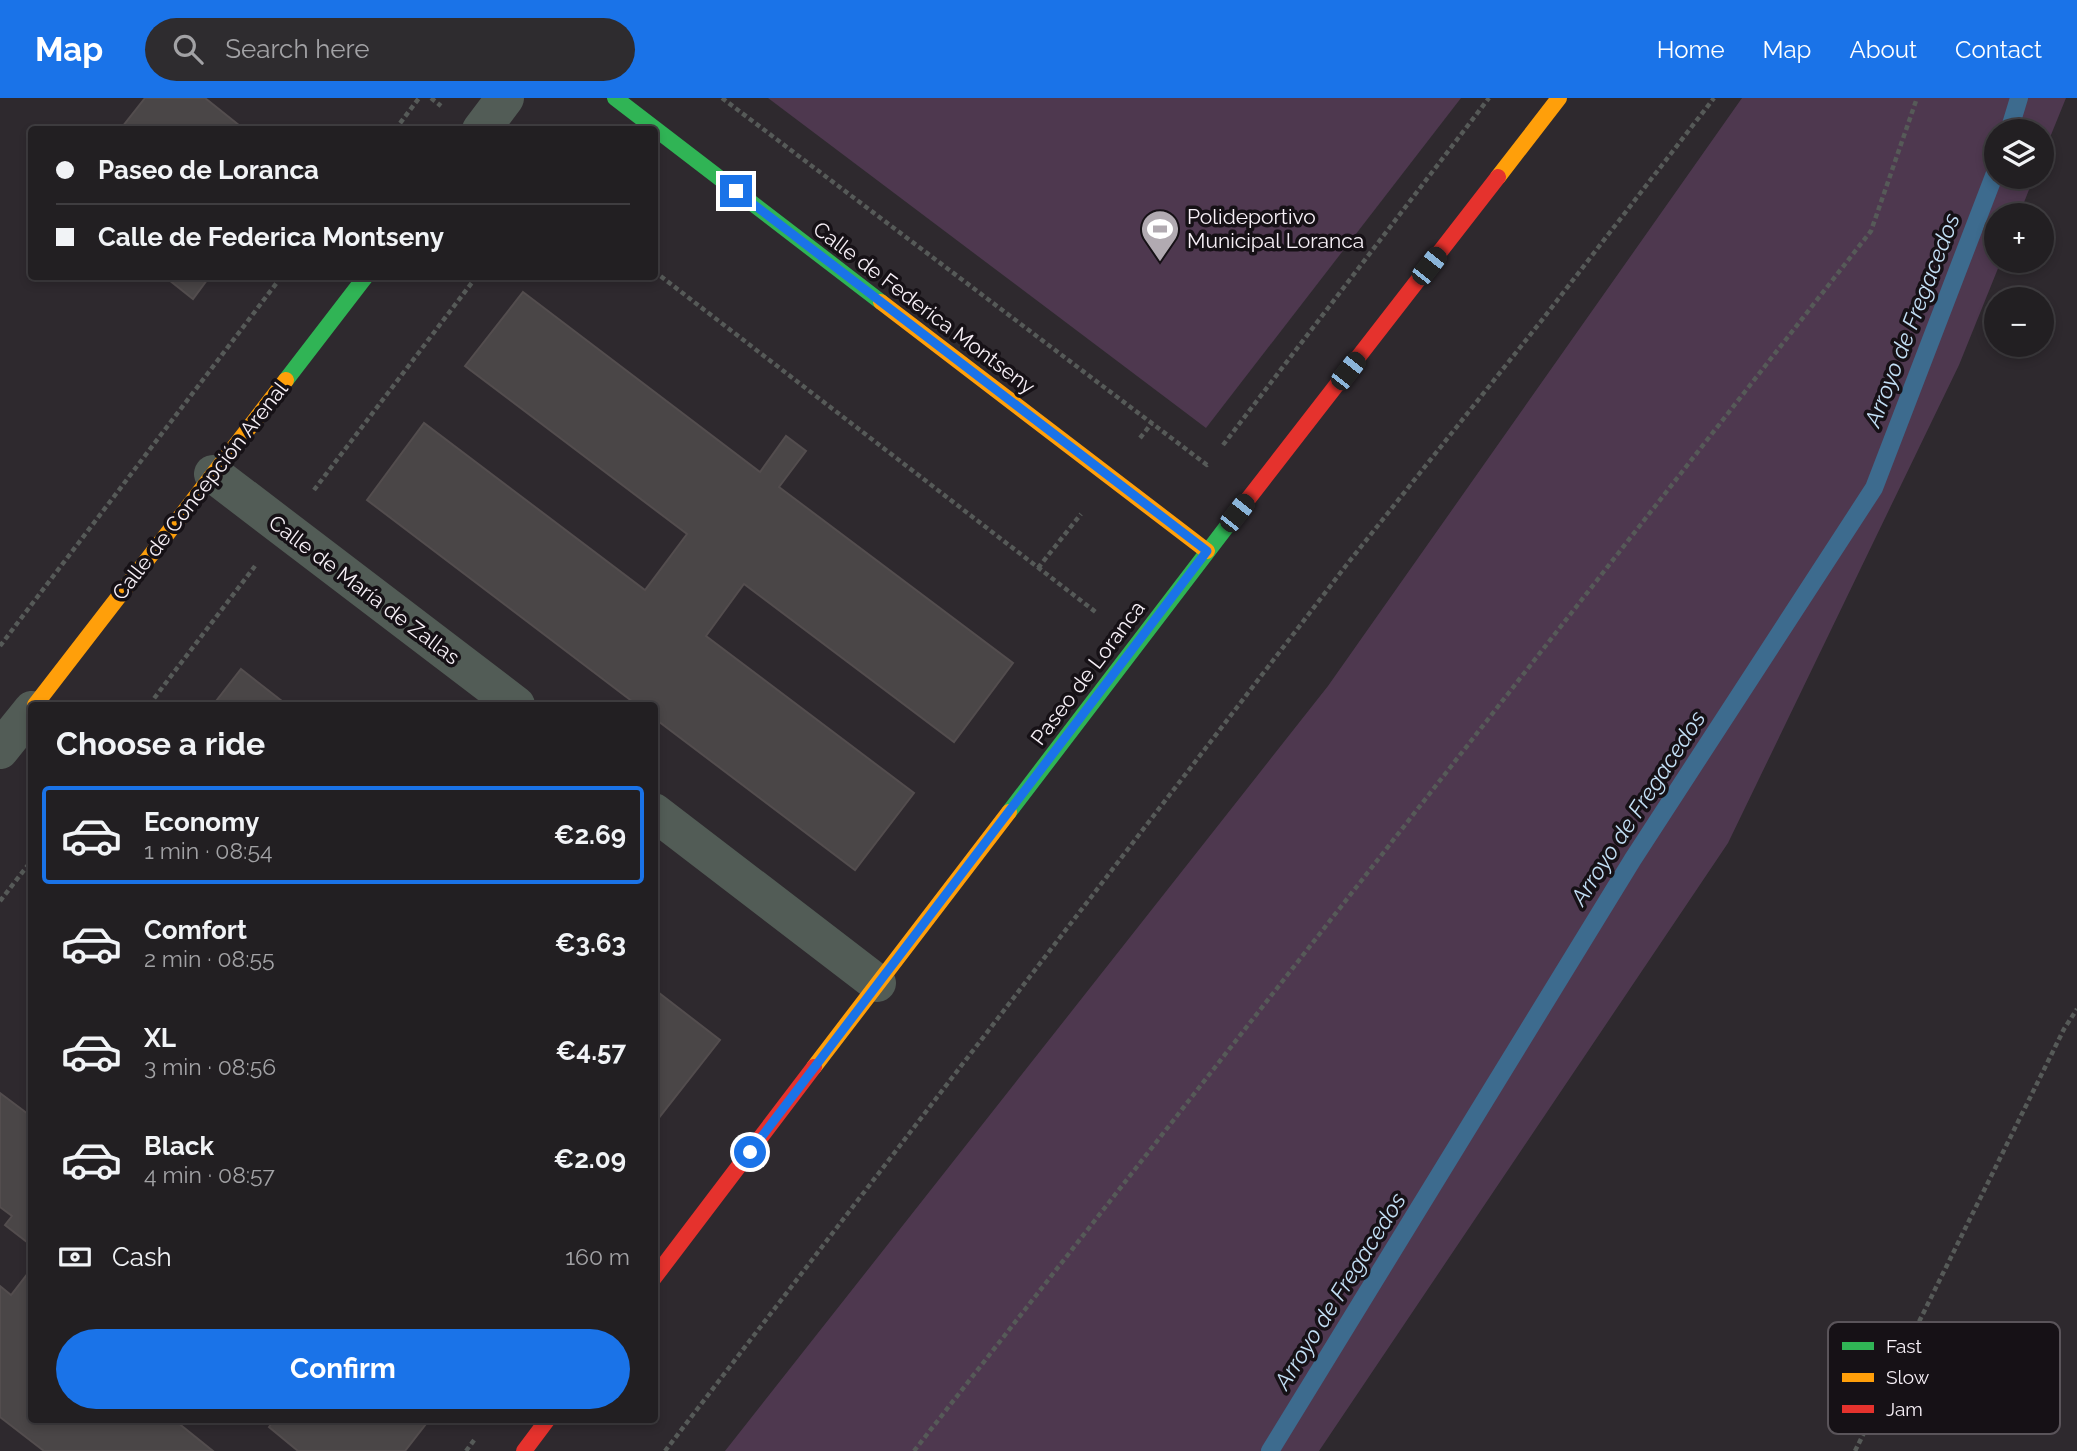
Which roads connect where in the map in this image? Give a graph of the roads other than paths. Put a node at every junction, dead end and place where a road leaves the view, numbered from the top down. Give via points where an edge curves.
1 (505, 98) edge
2 (615, 98) edge
3 (1559, 98) edge
4 (484, 126) edge
5 (652, 126) edge
6 (658, 131) edge
7 (363, 280) edge
8 (213, 474) junction
9 (1207, 551) junction
10 (37, 702) edge
11 (512, 702) edge
12 (28, 714) edge
13 (0, 751) edge
14 (658, 814) edge
15 (877, 983) junction
16 (658, 1273) edge
17 (545, 1423) edge
18 (524, 1451) edge

1 - 4 street
2 - 5 street, Calle de Federica Montseny
3 - 9 street, Paseo de Loranca
6 - 9 street, Calle de Federica Montseny
7 - 8 street, Calle de Concepción Arenal
8 - 10 street, Calle de Concepción Arenal
8 - 11 street, Calle de María de Zallas
9 - 15 street, Paseo de Loranca
12 - 13 street
14 - 15 street
15 - 16 street, Paseo de Loranca
17 - 18 street

